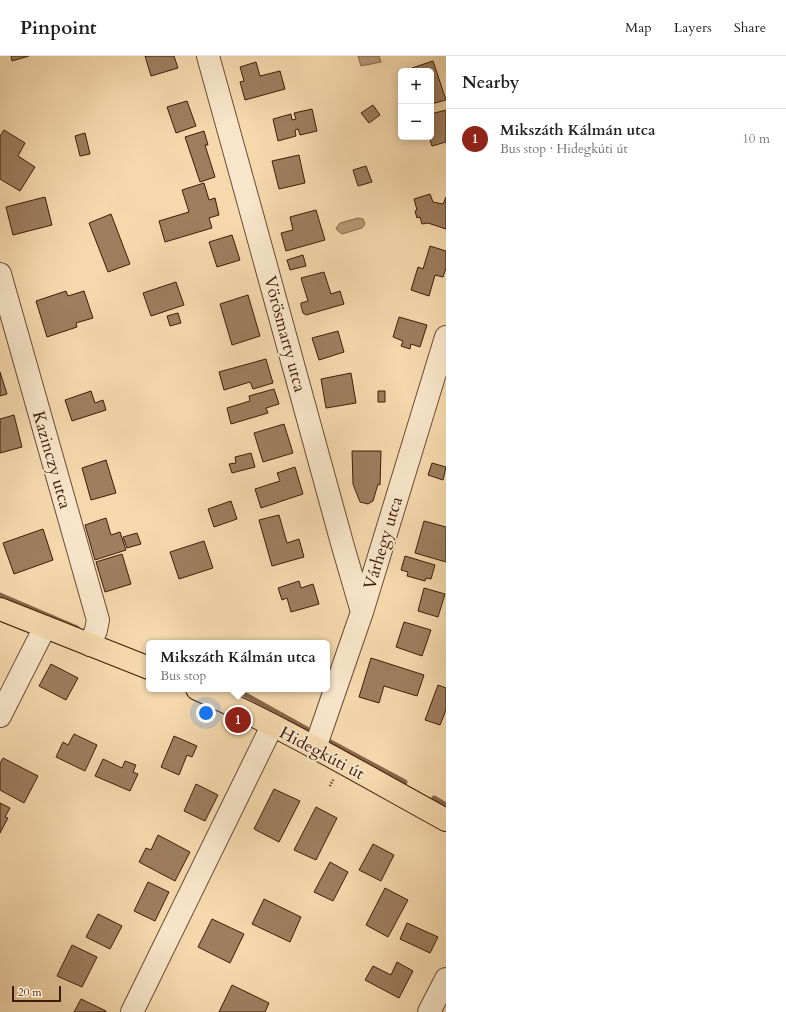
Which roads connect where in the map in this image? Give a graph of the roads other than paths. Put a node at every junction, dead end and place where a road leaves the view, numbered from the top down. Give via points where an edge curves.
1 (208, 56) edge
2 (0, 274) edge
3 (446, 337) edge
4 (0, 609) edge
5 (362, 612) junction
6 (45, 627) junction
7 (92, 639) junction
8 (146, 666) edge
9 (204, 692) edge
10 (0, 716) edge
11 (272, 726) junction
12 (318, 740) junction
13 (446, 820) edge
14 (446, 979) edge
15 (132, 1012) edge
16 (429, 1012) edge

1 - 5 street, Vörösmarty utca
2 - 7 street, Kazinczy utca via 98,620
3 - 5 street, Várhegy utca
4 - 6 main road
5 - 12 street, Várhegy utca
6 - 7 main road
6 - 10 street
7 - 8 main road
9 - 11 main road, Hidegkúti út
11 - 12 main road, Hidegkúti út
11 - 15 street
12 - 13 main road, Hidegkúti út
14 - 16 street

